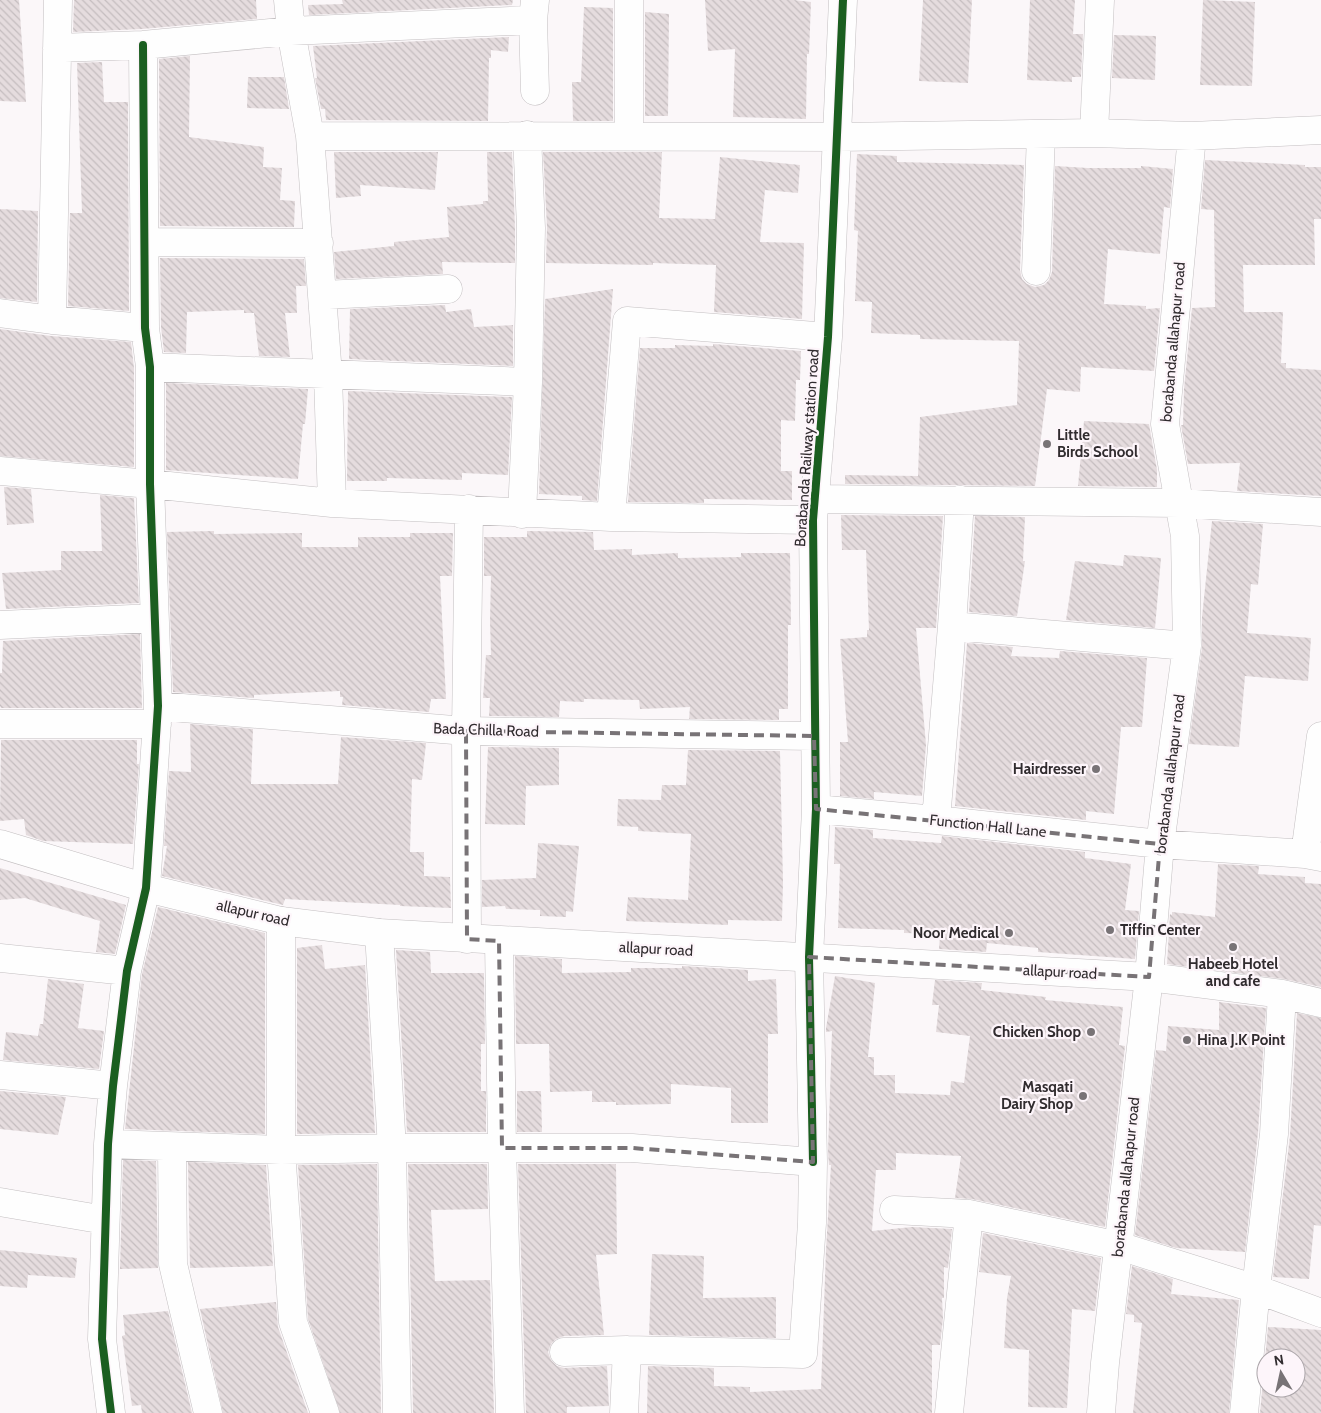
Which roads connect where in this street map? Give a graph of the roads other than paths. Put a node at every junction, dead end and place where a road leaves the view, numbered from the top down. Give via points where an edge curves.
1 (58, 0) edge
2 (288, 0) edge
3 (629, 0) edge
4 (843, 0) edge
5 (1100, 0) edge
6 (534, 10) edge
7 (291, 31) junction
8 (142, 45) junction
9 (57, 48) junction
10 (536, 91) dead end
11 (1321, 130) edge
12 (1094, 133) junction
13 (1041, 134) junction
14 (310, 136) junction
15 (527, 136) junction
16 (629, 136) junction
17 (1192, 136) junction
18 (838, 137) junction
19 (145, 242) junction
20 (319, 242) junction
21 (1036, 271) dead end
22 (448, 289) dead end
23 (323, 295) junction
24 (0, 313) edge
25 (52, 320) junction
26 (145, 328) junction
27 (828, 337) junction
28 (150, 367) junction
29 (328, 375) junction
30 (528, 382) junction
31 (0, 471) edge
32 (150, 484) junction
33 (960, 500) junction
34 (332, 503) junction
35 (1179, 503) junction
36 (469, 509) junction
37 (814, 510) junction
38 (1321, 512) edge
39 (522, 514) junction
40 (611, 518) junction
41 (154, 618) junction
42 (0, 625) edge
43 (952, 626) junction
44 (1187, 646) junction
45 (157, 715) junction
46 (0, 724) edge
47 (466, 730) junction
48 (814, 736) junction
49 (1321, 736) edge
50 (816, 809) junction
51 (936, 820) junction
52 (0, 844) edge
53 (1160, 844) junction
54 (1313, 856) edge
55 (146, 888) junction
56 (281, 921) junction
57 (380, 933) junction
58 (467, 939) junction
59 (499, 941) junction
60 (809, 957) junction
61 (0, 958) edge
62 (126, 971) junction
63 (1149, 977) junction
64 (1282, 994) junction
65 (1321, 1003) edge
66 (0, 1075) edge
67 (113, 1086) junction
68 (108, 1144) junction
69 (172, 1147) junction
70 (392, 1148) junction
71 (502, 1148) junction
72 (281, 1150) junction
73 (813, 1162) junction
74 (0, 1202) edge
75 (894, 1210) dead end
76 (969, 1214) junction
77 (105, 1220) junction
78 (1119, 1246) junction
79 (1256, 1289) junction
80 (1321, 1313) edge
81 (626, 1350) junction
82 (564, 1352) dead end
83 (111, 1413) edge
84 (208, 1413) edge
85 (324, 1413) edge
86 (397, 1413) edge
87 (510, 1413) edge
88 (624, 1413) edge
89 (948, 1413) edge
90 (1101, 1413) edge
91 (1244, 1413) edge

1 - 9 street
2 - 7 street
3 - 16 street
4 - 18 street, Borabanda Railway station road
5 - 12 street
6 - 7 street
6 - 10 street
7 - 8 street
7 - 14 street
8 - 9 street
8 - 19 street
9 - 25 street
11 - 17 street
12 - 13 street
12 - 17 street
13 - 18 street
13 - 21 street
14 - 15 street
14 - 20 street
15 - 16 street
15 - 30 street via 531,228
16 - 18 street
17 - 35 street, borabanda allahapur road via 1165,424
18 - 27 street, Borabanda Railway station road
19 - 20 street
19 - 26 street
20 - 23 street
22 - 23 street
23 - 29 street
24 - 25 street
25 - 26 street
26 - 28 street
27 - 37 street, Borabanda Railway station road
27 - 40 street via 627,321
28 - 29 street
28 - 32 street
29 - 30 street
29 - 34 street
30 - 39 street
31 - 32 street
32 - 34 street
32 - 41 street
33 - 35 street
33 - 37 street
33 - 43 street
34 - 36 street
35 - 38 street
35 - 44 street, borabanda allahapur road via 1185,536
36 - 39 street
36 - 47 street
37 - 40 street
37 - 48 street, Borabanda Railway station road
39 - 40 street
41 - 42 street
41 - 45 street
43 - 44 street
43 - 51 street
44 - 53 street, borabanda allahapur road
45 - 46 street, Bada Chilla Road
45 - 47 street, Bada Chilla Road
45 - 55 street
47 - 48 street, Bada Chilla Road
47 - 58 street
48 - 50 street, Borabanda Railway station road
49 - 54 street
50 - 51 street, Function Hall Lane
50 - 60 street, Borabanda Railway station road
51 - 53 street, Function Hall Lane
52 - 55 street, allapur road
53 - 54 street, Function Hall Lane
53 - 63 street, borabanda allahapur road
55 - 56 street, allapur road
55 - 62 street
56 - 57 street, allapur road
56 - 72 street
57 - 58 street, allapur road
57 - 70 street
58 - 59 street, allapur road
59 - 60 street, allapur road
59 - 71 street
60 - 63 street, allapur road
60 - 73 street, Borabanda Railway station road
61 - 62 street
62 - 67 street
63 - 64 street, allapur road
63 - 78 street, borabanda allahapur road
64 - 65 street, allapur road
64 - 79 street via 1274,1134
66 - 67 street
67 - 68 street
68 - 69 street
68 - 77 street
69 - 72 street
69 - 84 street via 173,1264
70 - 71 street
70 - 72 street
70 - 86 street
71 - 73 street via 632,1148
71 - 87 street
72 - 85 street via 293,1322
73 - 81 street, Borabanda Railway station road via 803,1354
74 - 77 street
75 - 76 street
76 - 78 street
76 - 89 street
77 - 83 street via 102,1339
78 - 79 street
78 - 90 street, borabanda allahapur road
79 - 80 street
79 - 91 street
81 - 82 street
81 - 88 street

